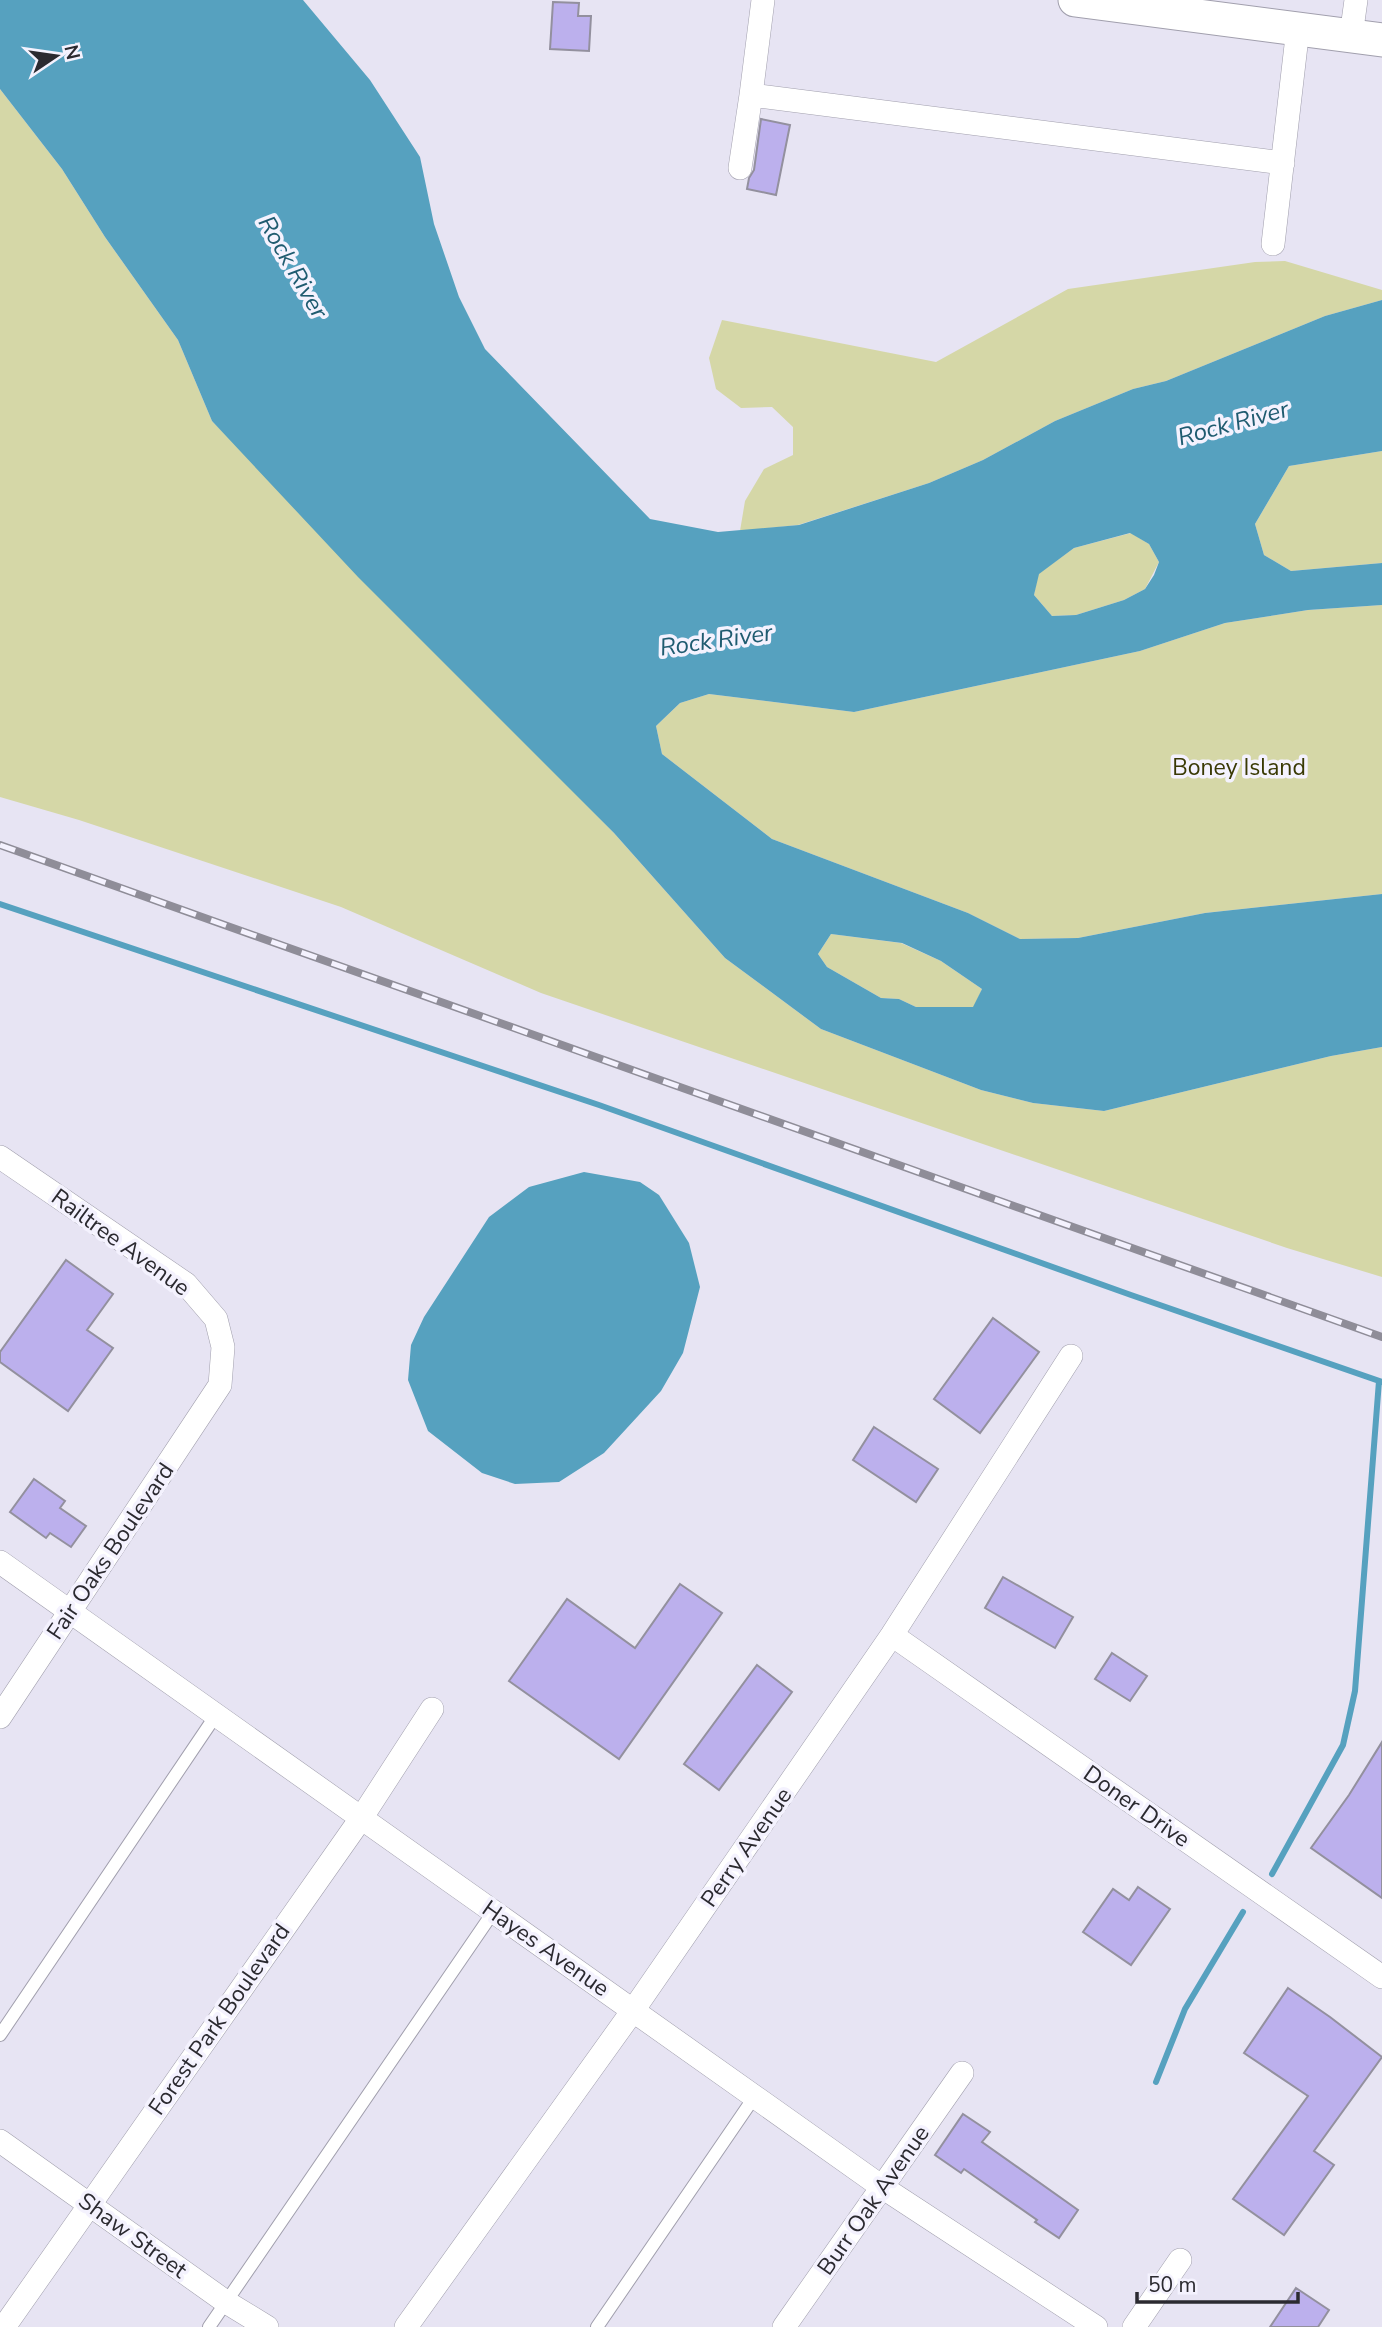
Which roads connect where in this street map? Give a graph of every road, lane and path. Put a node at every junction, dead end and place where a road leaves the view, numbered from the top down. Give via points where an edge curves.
1 (764, 0) edge
2 (1075, 0) edge
3 (1356, 0) edge
4 (1298, 28) junction
5 (1366, 38) edge
6 (751, 94) junction
7 (1283, 163) junction
8 (740, 168) dead end
9 (1273, 244) dead end
10 (0, 1157) edge
11 (1071, 1356) dead end
12 (220, 1385) joint
13 (0, 1562) edge
14 (69, 1613) junction
15 (892, 1635) junction
16 (432, 1709) dead end
17 (216, 1715) junction
18 (0, 1717) edge
19 (362, 1817) junction
20 (494, 1911) junction
21 (1382, 1977) edge
22 (634, 2009) junction
23 (0, 2035) edge
24 (962, 2073) dead end
25 (755, 2096) junction
26 (0, 2141) edge
27 (882, 2188) junction
28 (89, 2204) junction
29 (1180, 2260) dead end
30 (226, 2302) junction
31 (4, 2327) edge
32 (209, 2327) edge
33 (267, 2327) edge
34 (406, 2327) edge
35 (597, 2327) edge
36 (784, 2327) edge
37 (1096, 2327) edge
38 (1134, 2327) edge

1 - 6 street
2 - 4 street
3 - 5 street
4 - 5 street
4 - 7 street
6 - 7 street
6 - 8 street
7 - 9 street
10 - 12 street, Railtree Avenue via 186,1284 216,1319 222,1347
11 - 15 street, Perry Avenue
12 - 14 street, Fair Oaks Boulevard
13 - 14 street, Hayes Avenue
14 - 17 street, Hayes Avenue
14 - 18 street, Fair Oaks Boulevard
15 - 21 street, Doner Drive
15 - 22 street, Perry Avenue
16 - 19 street, Forest Park Boulevard
17 - 19 street, Hayes Avenue
17 - 23 lane
19 - 20 street, Hayes Avenue
19 - 28 street, Forest Park Boulevard
20 - 22 street, Hayes Avenue
20 - 30 lane
22 - 25 street, Hayes Avenue
22 - 34 street, Perry Avenue
24 - 27 street, Burr Oak Avenue
25 - 27 street, Hayes Avenue
25 - 35 lane
26 - 28 street, Shaw Street
27 - 36 street, Burr Oak Avenue
27 - 37 street, Hayes Avenue
28 - 30 street, Shaw Street
28 - 31 street, Forest Park Boulevard
29 - 38 street
30 - 32 lane
30 - 33 street, Shaw Street

